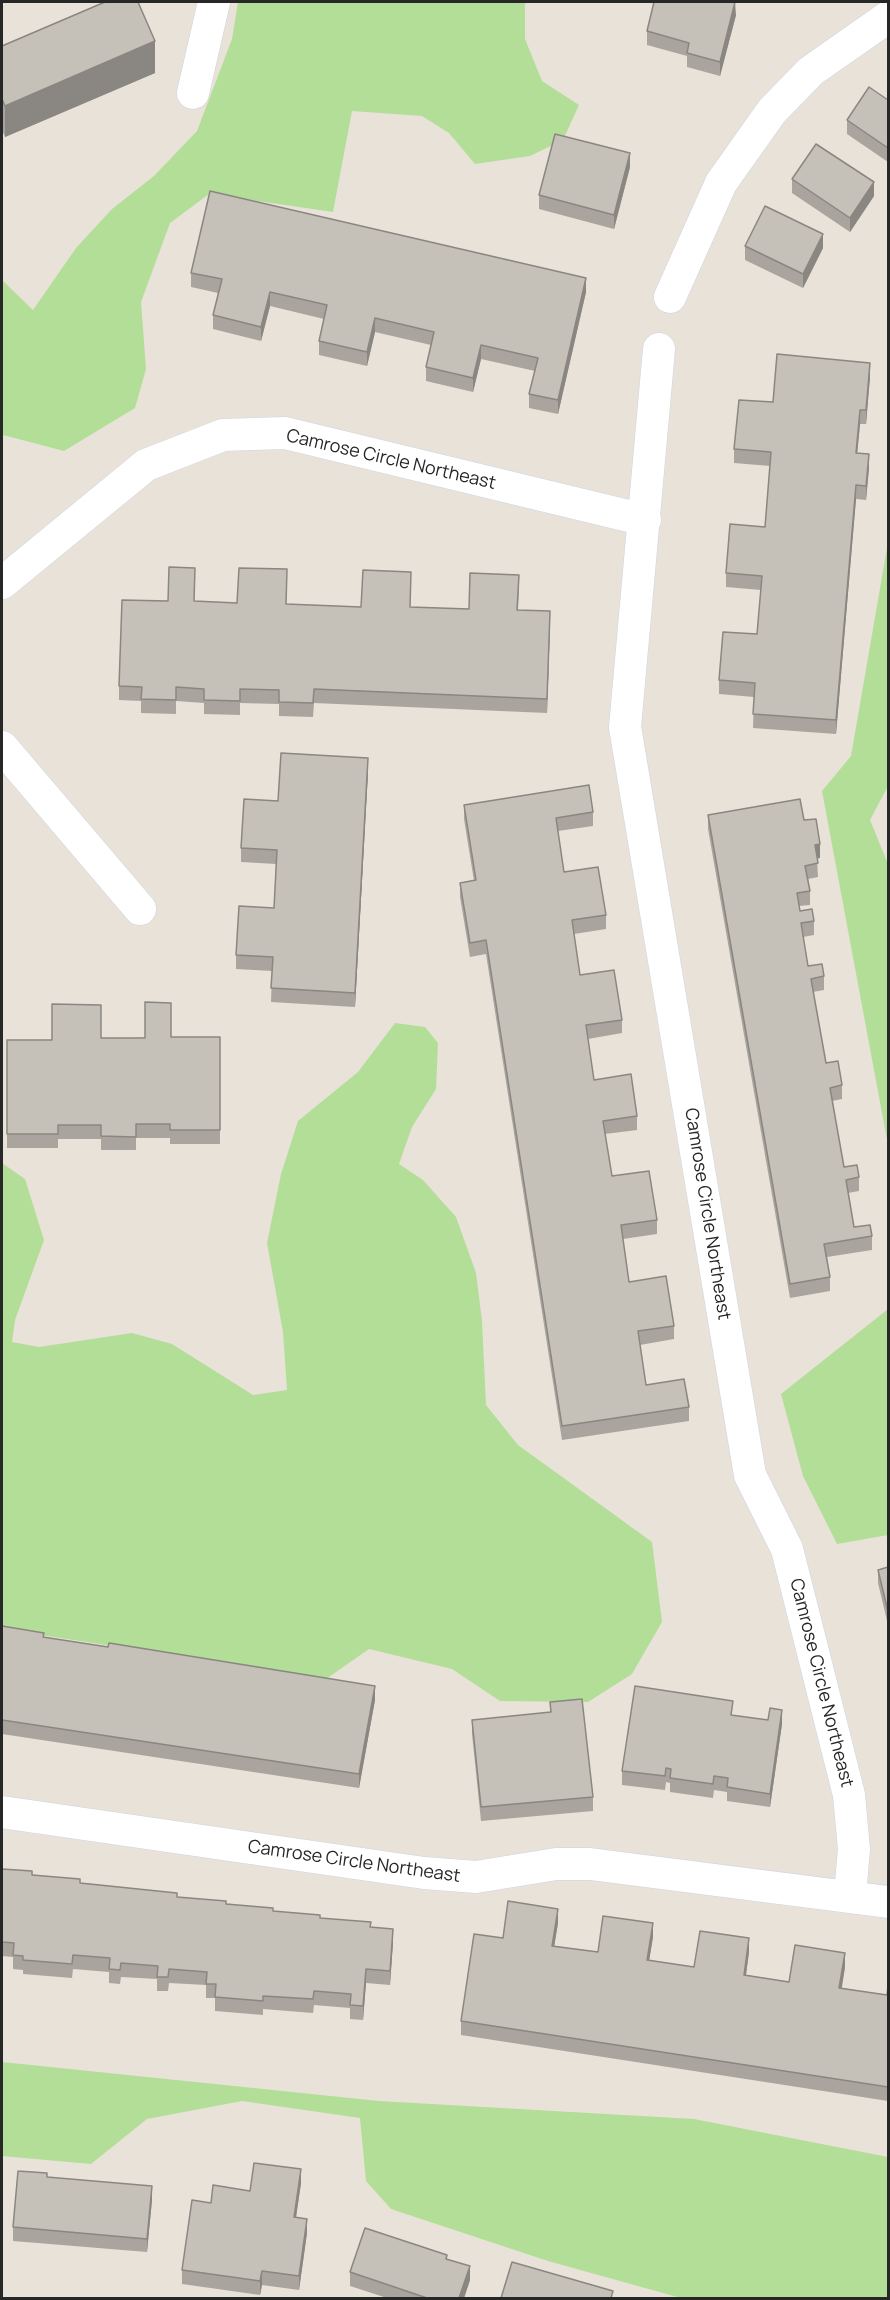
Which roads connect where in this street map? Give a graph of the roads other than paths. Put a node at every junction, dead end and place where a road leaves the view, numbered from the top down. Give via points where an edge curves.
1 (214, 2) edge
2 (888, 17) edge
3 (193, 93) dead end
4 (670, 297) dead end
5 (659, 349) dead end
6 (645, 520) junction
7 (2, 583) edge
8 (2, 747) edge
9 (140, 909) dead end
10 (2, 1812) edge
11 (850, 1895) junction
12 (888, 1902) edge

1 - 3 street
2 - 4 street via 811,71 772,111 721,183
5 - 6 street, Camrose Circle Northeast
6 - 7 street, Camrose Circle Northeast via 285,433 223,435 146,465
6 - 11 street, Camrose Circle Northeast via 626,727 750,1475 787,1549 849,1795 854,1850
8 - 9 street
10 - 11 street, Camrose Circle Northeast via 424,1873 476,1877 556,1864 590,1864
11 - 12 street, Camrose Circle Northeast

